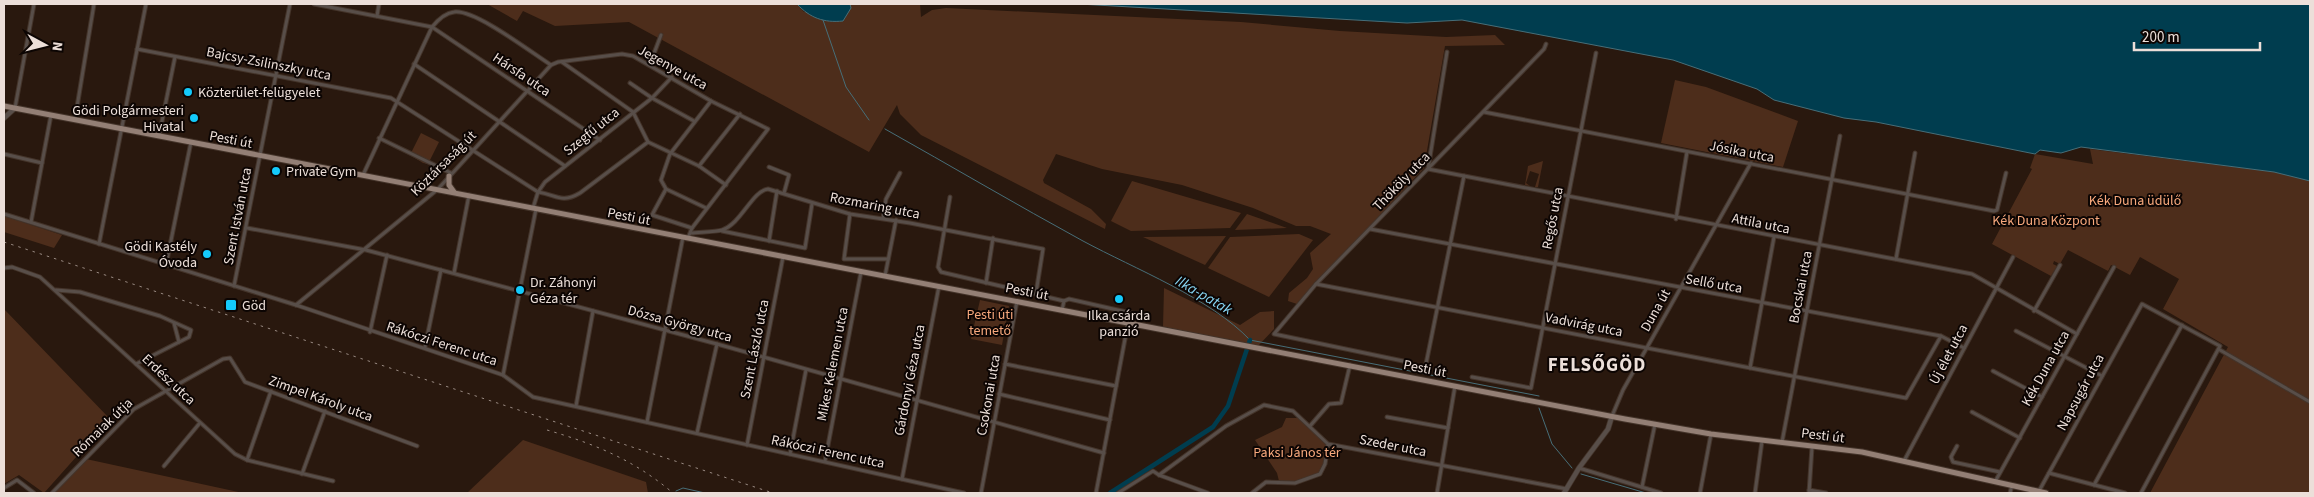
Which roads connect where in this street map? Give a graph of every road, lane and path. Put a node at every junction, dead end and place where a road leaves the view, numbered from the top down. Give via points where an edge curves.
1 (34, 4) edge
2 (94, 4) edge
3 (146, 4) edge
4 (290, 4) edge
5 (314, 4) edge
6 (379, 4) edge
7 (377, 16) junction
8 (432, 28) junction
9 (661, 35) dead end
10 (1546, 44) dead end
11 (137, 49) junction
12 (1447, 52) dead end
13 (1596, 53) dead end
14 (175, 57) junction
15 (562, 61) junction
16 (414, 64) junction
17 (650, 64) junction
18 (551, 65) junction
19 (276, 76) junction
20 (672, 77) junction
21 (630, 82) dead end
22 (528, 91) junction
23 (652, 98) junction
24 (397, 101) junction
25 (711, 101) junction
26 (4, 106) edge
27 (15, 108) junction
28 (633, 112) junction
29 (1484, 112) junction
30 (740, 114) junction
31 (51, 115) junction
32 (4, 118) edge
33 (74, 120) junction
34 (500, 120) junction
35 (694, 122) junction
36 (122, 129) junction
37 (1580, 131) junction
38 (159, 136) junction
39 (1840, 136) dead end
40 (379, 138) junction
41 (600, 140) junction
42 (191, 142) junction
43 (648, 142) junction
44 (472, 151) junction
45 (1687, 152) junction
46 (1915, 153) dead end
47 (4, 154) edge
48 (670, 154) junction
49 (260, 156) junction
50 (42, 163) junction
51 (1751, 163) junction
52 (565, 166) junction
53 (699, 166) junction
54 (769, 167) dead end
55 (1428, 169) junction
56 (900, 173) dead end
57 (2006, 173) dead end
58 (363, 175) junction
59 (450, 175) junction
60 (1464, 176) junction
61 (1832, 180) junction
62 (726, 185) junction
63 (438, 189) junction
64 (666, 189) junction
65 (776, 191) junction
66 (454, 192) junction
67 (538, 192) junction
68 (784, 193) junction
69 (1907, 194) junction
70 (469, 195) junction
71 (950, 197) dead end
72 (1568, 197) junction
73 (812, 204) junction
74 (534, 208) junction
75 (706, 208) junction
76 (4, 214) edge
77 (850, 214) junction
78 (883, 218) junction
79 (1676, 219) junction
80 (896, 220) junction
81 (31, 222) junction
82 (1716, 226) junction
83 (247, 228) junction
84 (692, 228) junction
85 (944, 229) junction
86 (1370, 229) junction
87 (722, 231) junction
88 (687, 236) junction
89 (1774, 237) junction
90 (993, 238) junction
91 (769, 241) junction
92 (99, 244) junction
93 (1450, 244) junction
94 (1820, 245) junction
95 (364, 249) junction
96 (387, 255) junction
97 (783, 257) junction
98 (2013, 257) dead end
99 (888, 259) junction
100 (1896, 260) junction
101 (1555, 264) junction
102 (166, 265) junction
103 (2060, 265) dead end
104 (2114, 267) dead end
105 (4, 268) edge
106 (441, 270) junction
107 (861, 271) junction
108 (454, 273) junction
109 (885, 276) junction
110 (986, 283) junction
111 (1316, 284) junction
112 (234, 286) junction
113 (939, 286) junction
114 (1680, 288) junction
115 (1996, 288) junction
116 (55, 290) junction
117 (520, 292) junction
118 (1036, 293) junction
119 (1017, 301) junction
120 (1064, 301) junction
121 (1762, 303) junction
122 (296, 305) junction
123 (1438, 308) junction
124 (1062, 310) junction
125 (2034, 310) junction
126 (593, 311) junction
127 (1807, 311) junction
128 (1144, 316) dead end
129 (1128, 323) junction
130 (174, 324) junction
131 (2182, 325) junction
132 (1543, 328) junction
133 (665, 331) junction
134 (2016, 331) dead end
135 (370, 332) junction
136 (2077, 334) junction
137 (1941, 336) junction
138 (179, 343) junction
139 (717, 344) junction
140 (425, 348) junction
141 (1647, 348) junction
142 (1964, 348) junction
143 (2220, 348) junction
144 (2065, 356) junction
145 (228, 358) joint
146 (763, 358) junction
147 (1403, 361) dead end
148 (136, 364) junction
149 (1005, 364) junction
150 (1426, 364) dead end
151 (1350, 365) junction
152 (1750, 368) junction
153 (806, 370) junction
154 (1993, 371) dead end
155 (503, 375) junction
156 (1795, 376) junction
157 (2102, 376) junction
158 (1472, 377) dead end
159 (840, 380) junction
160 (1116, 386) junction
161 (1455, 386) junction
162 (164, 391) junction
163 (271, 391) junction
164 (999, 394) junction
165 (2042, 397) junction
166 (917, 401) junction
167 (2310, 402) edge
168 (576, 406) junction
169 (325, 412) junction
170 (1972, 412) dead end
171 (1612, 416) junction
172 (1387, 417) dead end
173 (1111, 420) junction
174 (647, 422) junction
175 (994, 423) junction
176 (1655, 423) junction
177 (200, 424) junction
178 (1310, 426) junction
179 (1448, 428) junction
180 (697, 433) junction
181 (1711, 434) junction
182 (2020, 438) junction
183 (1762, 441) junction
184 (1782, 442) junction
185 (1328, 444) junction
186 (747, 445) junction
187 (1813, 445) junction
188 (417, 446) dead end
189 (1957, 446) dead end
190 (1104, 453) junction
191 (790, 454) junction
192 (247, 460) junction
193 (824, 461) junction
194 (1904, 461) junction
195 (164, 466) dead end
196 (1442, 466) junction
197 (1577, 471) junction
198 (2000, 472) junction
199 (2049, 473) junction
200 (302, 474) junction
201 (1159, 475) junction
202 (902, 479) junction
203 (1996, 480) junction
204 (333, 481) dead end
205 (2012, 484) junction
206 (2094, 485) junction
207 (1642, 487) junction
208 (4, 488) edge
209 (1566, 491) edge
210 (2039, 491) junction
211 (1809, 492) edge
212 (34, 493) edge
213 (52, 493) edge
214 (964, 493) edge
215 (980, 493) edge
216 (1096, 493) edge
217 (1118, 493) edge
218 (1208, 493) edge
219 (1252, 493) edge
220 (1437, 493) edge
221 (1661, 493) edge
222 (1700, 493) edge
223 (1755, 493) edge
224 (1826, 493) edge
225 (2010, 493) edge
226 (2046, 493) edge
227 (2125, 493) edge
228 (2141, 493) edge

1 - 27 street
2 - 33 street
3 - 11 street
4 - 19 street, Szent István utca
5 - 7 street
6 - 7 street
7 - 8 street
8 - 16 street
8 - 18 street via 449,13 467,14
8 - 22 street, Hársfa utca
9 - 17 street
10 - 29 street, Thököly utca
11 - 14 street, Bajcsy-Zsilinszky utca
11 - 36 street
12 - 55 street
13 - 37 street, Regős utca
14 - 19 street, Bajcsy-Zsilinszky utca
14 - 38 street
15 - 17 street, Jegenye utca via 622,54
15 - 18 street, Jegenye utca
15 - 28 street
16 - 24 street
16 - 34 street
17 - 20 street, Jegenye utca
18 - 22 street, Köztársaság út
19 - 24 street, Bajcsy-Zsilinszky utca
19 - 49 street, Szent István utca
20 - 23 street, Szegfű utca
20 - 25 street, Jegenye utca
21 - 23 street
22 - 34 street, Köztársaság út
22 - 41 street, Hársfa utca
23 - 28 street, Szegfű utca
23 - 35 street
24 - 40 street
24 - 44 street
25 - 30 street, Jegenye utca
25 - 35 street
26 - 27 main road, Pesti út
27 - 31 main road, Pesti út
27 - 32 street
28 - 41 street, Szegfű utca
28 - 43 street
29 - 37 street, Jósika utca
29 - 55 street, Thököly utca
30 - 53 street
30 - 62 street, Jegenye utca via 768,129
31 - 33 main road, Pesti út
31 - 50 street
33 - 36 main road, Pesti út
34 - 44 street, Köztársaság út
34 - 52 street
35 - 48 street
36 - 38 main road, Pesti út
36 - 92 street
37 - 45 street, Jósika utca
37 - 72 street, Regős utca
38 - 42 main road, Pesti út
39 - 61 street, Bocskai utca
40 - 58 street
40 - 59 street
41 - 52 street, Szegfű utca
42 - 49 main road, Pesti út
42 - 102 street
43 - 48 street
43 - 67 street via 570,199
44 - 59 street, Köztársaság út
44 - 67 street
45 - 51 street, Jósika utca
45 - 79 street
46 - 69 street
47 - 50 street
48 - 53 street
48 - 64 street via 661,180
49 - 58 main road, Pesti út
49 - 83 street, Szent István utca
50 - 81 street
51 - 61 street, Jósika utca
51 - 82 street, Duna út
52 - 67 street, Szegfű utca
53 - 62 street
54 - 68 street via 789,176
55 - 60 street, Attila utca
55 - 86 street, Thököly utca
56 - 78 street via 886,200
57 - 69 street, Jósika utca via 1996,210
58 - 63 main road, Pesti út
59 - 63 street, Köztársaság út
59 - 66 main road via 449,185
60 - 72 street, Attila utca
60 - 93 street
61 - 69 street, Jósika utca
61 - 94 street, Bocskai utca
62 - 75 street
63 - 66 main road, Pesti út
63 - 95 street, Köztársaság út
64 - 75 street
64 - 84 street via 652,216
65 - 68 street, Rozmaring utca
65 - 87 street via 761,191 738,219
65 - 91 street
66 - 70 main road, Pesti út
67 - 74 street, Szegfű utca
68 - 73 street, Rozmaring utca
69 - 100 street
70 - 74 main road, Pesti út
70 - 108 street
71 - 85 street
72 - 79 street, Attila utca
72 - 101 street, Regős utca
73 - 77 street, Rozmaring utca
73 - 91 street via 805,248
74 - 88 main road, Pesti út
74 - 117 street, Szegfű utca
75 - 84 street
76 - 81 street, Rákóczi Ferenc utca
77 - 78 street, Rozmaring utca
77 - 99 street via 844,259
78 - 80 street, Rozmaring utca
79 - 82 street, Attila utca
80 - 85 street, Rozmaring utca
80 - 99 street
81 - 92 street, Rákóczi Ferenc utca
82 - 89 street, Attila utca
82 - 114 street, Duna út
83 - 95 street, Dózsa György utca
83 - 112 street, Szent István utca
84 - 88 street
85 - 90 street, Rozmaring utca
85 - 110 street, Pesti út via 939,270
86 - 93 street, Sellő utca
86 - 111 street, Thököly utca
87 - 88 street
87 - 91 street
88 - 97 main road, Pesti út
88 - 133 street
89 - 94 street, Attila utca
89 - 121 street
90 - 110 street
90 - 118 street, Rozmaring utca via 1043,249
92 - 102 street, Rákóczi Ferenc utca
93 - 101 street, Sellő utca
93 - 123 street
94 - 100 street, Attila utca
94 - 127 street, Bocskai utca
95 - 96 street, Dózsa György utca
95 - 122 street, Köztársaság út
96 - 106 street, Dózsa György utca
96 - 135 street
97 - 107 main road, Pesti út
97 - 146 street, Szent László utca
98 - 115 street, Új élet utca
99 - 109 street
100 - 115 street, Attila utca via 1972,274
101 - 114 street, Sellő utca
101 - 132 street, Regős utca
102 - 112 street, Rákóczi Ferenc utca
103 - 125 street
104 - 136 street, Kék Duna utca
105 - 116 street, Erdész utca via 12,267 40,277
106 - 108 street, Dózsa György utca
106 - 140 street
107 - 109 main road, Pesti út
107 - 159 street, Mikes Kelemen utca
108 - 117 street, Dózsa György utca
109 - 113 main road, Pesti út
110 - 118 street, Pesti út
111 - 123 street, Vadvirág utca
111 - 147 street, Thököly utca via 1274,334
112 - 122 street, Rákóczi Ferenc utca
113 - 119 main road, Pesti út
113 - 166 street, Gárdonyi Géza utca
114 - 121 street, Sellő utca
114 - 141 street, Duna út
115 - 125 street, Attila utca
115 - 142 street, Új élet utca
116 - 130 street via 80,292 160,316
116 - 148 street, Erdész utca
117 - 126 street, Dózsa György utca
117 - 155 street, Szegfű utca
118 - 120 street, Pesti út
119 - 124 main road, Pesti út
119 - 149 street, Csokonai utca
120 - 124 street
120 - 128 street, Pesti út via 1069,299
121 - 127 street, Sellő utca
121 - 152 street
122 - 135 street, Rákóczi Ferenc utca
123 - 132 street, Vadvirág utca
123 - 150 street
124 - 129 main road, Pesti út
125 - 136 street, Attila utca
126 - 133 street, Dózsa György utca
126 - 168 street
127 - 137 street, Sellő utca
127 - 156 street, Bocskai utca
129 - 151 main road, Pesti út
129 - 160 street
130 - 138 street
130 - 138 street via 190,328 192,333
131 - 143 street
131 - 157 street, Napsugár utca via 2142,304
131 - 206 street
132 - 141 street, Vadvirág utca
132 - 158 street, Regős utca via 1530,388
133 - 139 street, Dózsa György utca
133 - 174 street
134 - 144 street
135 - 140 street, Rákóczi Ferenc utca
136 - 144 street, Kék Duna utca
137 - 142 street, Sellő utca
137 - 156 street, Vadvirág utca via 1906,398
138 - 148 street
139 - 146 street, Dózsa György utca
139 - 180 street
140 - 155 street, Rákóczi Ferenc utca
141 - 152 street, Vadvirág utca
141 - 171 street, Duna út
142 - 194 street, Új élet utca
143 - 167 street
143 - 228 street
144 - 157 street
144 - 165 street, Kék Duna utca
145 - 162 street, Rómaiak útja
145 - 163 street, Zimpel Károly utca via 246,382
146 - 153 street, Dózsa György utca
146 - 186 street, Szent László utca
148 - 162 street, Erdész utca
149 - 160 street
149 - 164 street, Csokonai utca
151 - 161 main road, Pesti út
151 - 178 street via 1341,403 1329,404
152 - 156 street, Vadvirág utca
153 - 159 street, Dózsa György utca
153 - 191 street
154 - 165 street
155 - 168 street, Rákóczi Ferenc utca via 533,397
156 - 184 street, Bocskai utca
157 - 199 street, Napsugár utca
159 - 166 street, Dózsa György utca
159 - 193 street, Mikes Kelemen utca
160 - 173 street
161 - 171 main road, Pesti út
161 - 179 street
162 - 177 street, Erdész utca
162 - 213 street, Rómaiak útja via 134,409
163 - 169 street, Zimpel Károly utca
163 - 192 street
164 - 173 street
164 - 175 street, Csokonai utca
165 - 182 street, Kék Duna utca
166 - 175 street, Dózsa György utca
166 - 202 street, Gárdonyi Géza utca
168 - 174 street, Rákóczi Ferenc utca
169 - 188 street, Zimpel Károly utca
169 - 200 street
170 - 182 street
171 - 176 main road, Pesti út
171 - 197 street, Duna út via 1608,429
172 - 179 street
173 - 190 street
174 - 180 street, Rákóczi Ferenc utca
175 - 190 street, Dózsa György utca
175 - 215 street, Csokonai utca
176 - 181 main road, Pesti út
176 - 207 street
177 - 192 street, Erdész utca via 235,454
177 - 195 street
178 - 185 street
178 - 201 street via 1294,411 1262,405 1226,426
179 - 196 street
180 - 186 street, Rákóczi Ferenc utca
181 - 183 main road, Pesti út
181 - 222 street
182 - 198 street, Kék Duna utca
183 - 184 main road, Pesti út
183 - 223 street
184 - 187 main road, Pesti út
185 - 196 street, Szeder utca
185 - 219 street via 1320,474 1295,483 1266,482
186 - 191 street, Rákóczi Ferenc utca
187 - 194 main road, Pesti út
187 - 211 street
189 - 198 street via 1951,457 1953,462
190 - 216 street
191 - 193 street, Rákóczi Ferenc utca
192 - 200 street, Erdész utca
193 - 202 street, Rákóczi Ferenc utca
194 - 203 main road, Pesti út
196 - 209 street, Szeder utca
196 - 220 street
197 - 207 street
197 - 209 street, Duna út
198 - 203 street, Kék Duna utca
199 - 206 street
199 - 210 street, Napsugár utca
200 - 204 street, Erdész utca
201 - 217 street via 1153,471
201 - 218 street
202 - 214 street, Rákóczi Ferenc utca
203 - 205 main road, Pesti út
205 - 210 main road, Pesti út
205 - 225 street
206 - 227 street
207 - 221 street
208 - 212 street via 17,480
210 - 226 main road, Pesti út
211 - 224 street

